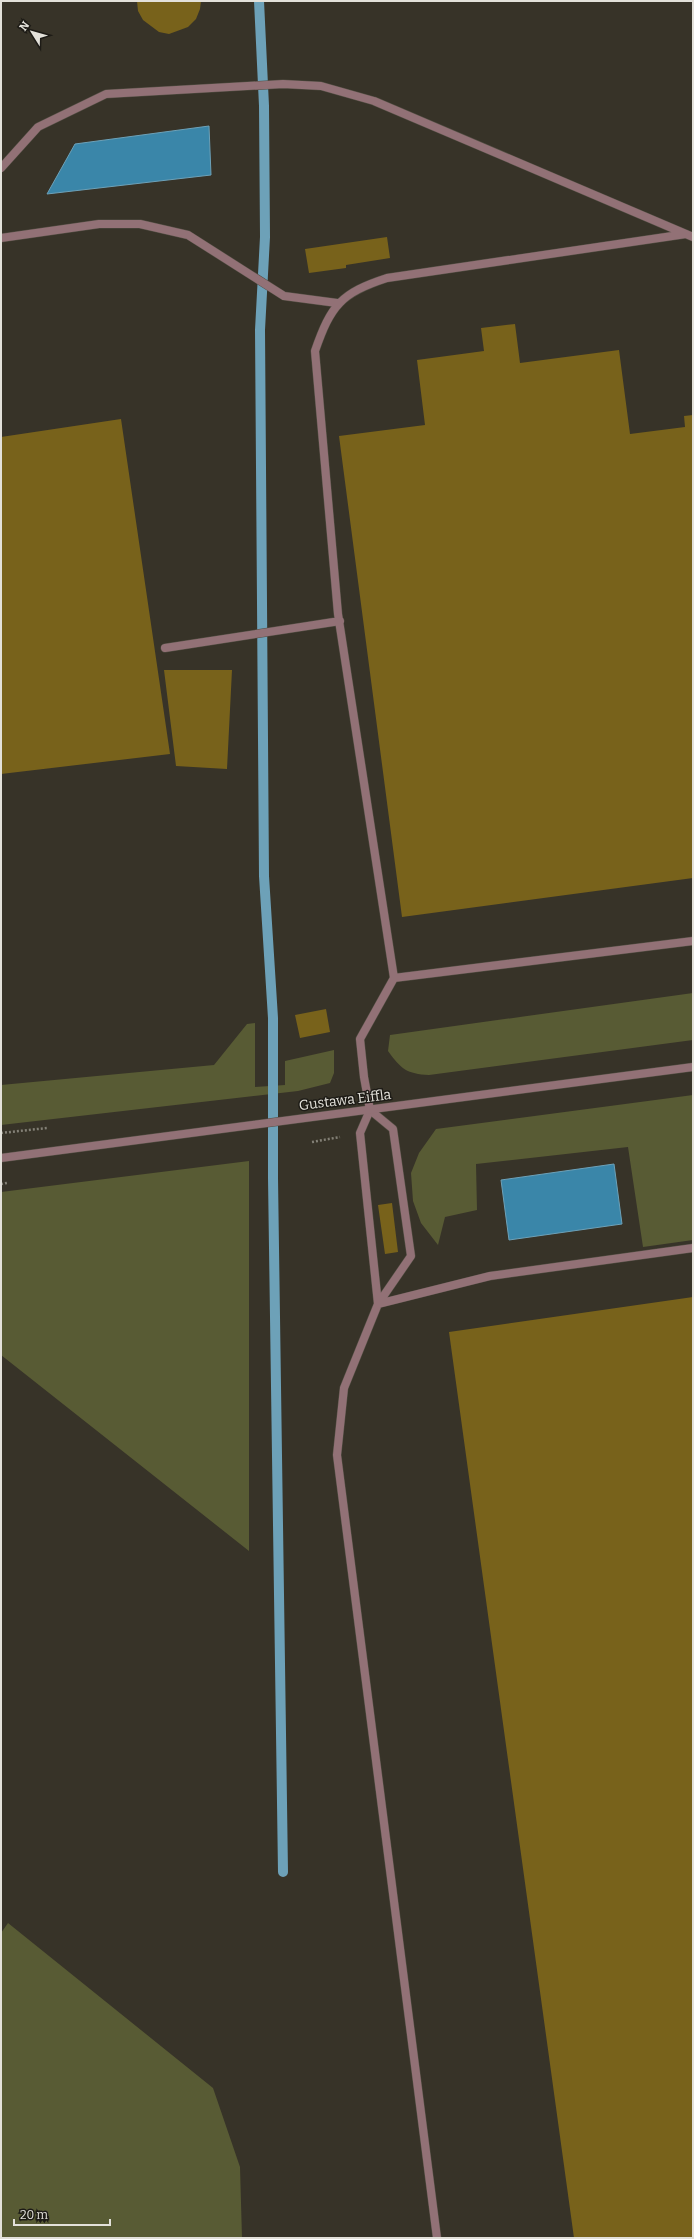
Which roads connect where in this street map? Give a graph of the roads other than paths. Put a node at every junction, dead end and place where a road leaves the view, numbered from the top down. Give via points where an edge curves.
1 (1, 168) edge
2 (690, 236) edge
3 (1, 238) edge
4 (337, 303) junction
5 (340, 621) junction
6 (165, 648) dead end
7 (693, 941) edge
8 (394, 978) junction
9 (693, 1067) edge
10 (370, 1110) junction
11 (1, 1158) edge
12 (693, 1248) edge
13 (378, 1304) junction
14 (437, 2238) edge

1 - 2 street via 38,127 106,94 283,84 321,86 374,101
2 - 4 street via 387,278 360,287
3 - 4 street via 99,224 140,224 188,235 284,296
4 - 5 street via 324,325 315,351
5 - 6 street
5 - 8 street
7 - 8 street
8 - 10 street via 360,1039
9 - 10 street, Gustawa Eiffla
10 - 11 street, Gustawa Eiffla
10 - 13 street via 360,1133
10 - 13 street via 393,1129 411,1256
12 - 13 street via 490,1276
13 - 14 street via 344,1388 337,1455

